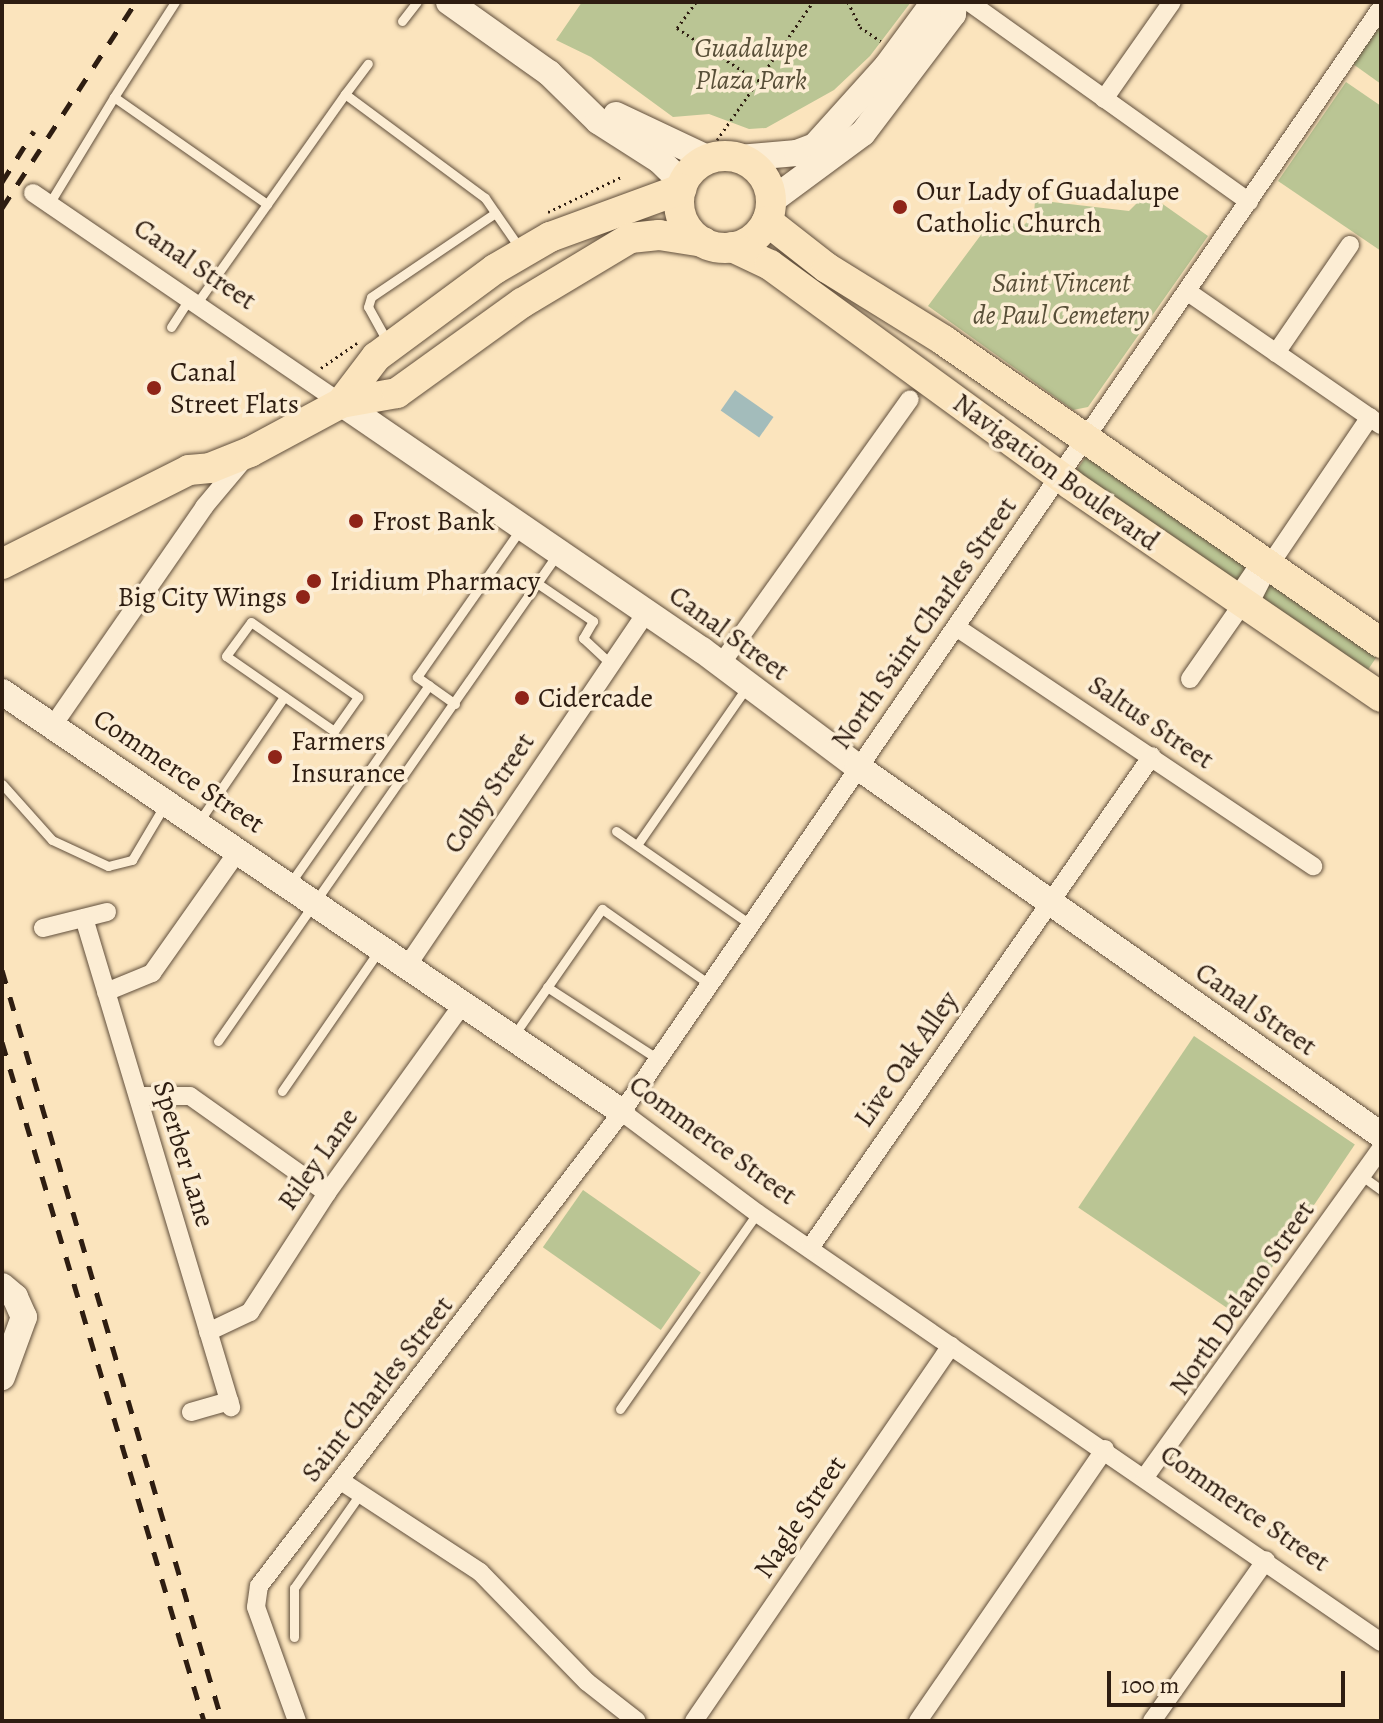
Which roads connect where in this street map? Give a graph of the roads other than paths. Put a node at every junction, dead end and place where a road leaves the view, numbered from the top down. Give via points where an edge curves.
1 (175, 2) edge
2 (417, 2) edge
3 (449, 2) edge
4 (934, 2) edge
5 (954, 2) edge
6 (969, 2) edge
7 (1172, 2) edge
8 (1381, 8) edge
9 (402, 21) dead end
10 (368, 64) dead end
11 (563, 88) junction
12 (345, 94) junction
13 (114, 97) junction
14 (1104, 99) junction
15 (707, 158) junction
16 (739, 158) junction
17 (682, 186) junction
18 (33, 193) dead end
19 (1249, 202) junction
20 (49, 204) junction
21 (267, 204) junction
22 (769, 211) junction
23 (495, 213) junction
24 (718, 244) junction
25 (1350, 245) dead end
26 (522, 253) junction
27 (495, 269) junction
28 (1188, 292) junction
29 (194, 301) junction
30 (522, 303) junction
31 (171, 327) dead end
32 (391, 347) junction
33 (1276, 353) junction
34 (910, 399) dead end
35 (341, 403) junction
36 (1378, 423) edge
37 (1085, 439) junction
38 (250, 452) junction
39 (210, 468) junction
40 (1059, 477) junction
41 (522, 528) junction
42 (558, 553) junction
43 (2, 564) edge
44 (1269, 566) junction
45 (2, 580) edge
46 (537, 583) junction
47 (1243, 603) junction
48 (646, 613) junction
49 (956, 627) junction
50 (1381, 643) edge
51 (610, 663) junction
52 (721, 664) junction
53 (1190, 679) dead end
54 (429, 685) junction
55 (747, 686) junction
56 (3, 691) edge
57 (284, 697) junction
58 (1381, 697) edge
59 (455, 704) junction
60 (54, 724) junction
61 (1152, 756) junction
62 (858, 767) junction
63 (2, 784) edge
64 (166, 801) junction
65 (198, 823) junction
66 (616, 831) dead end
67 (637, 845) junction
68 (238, 851) junction
69 (1313, 866) dead end
70 (289, 885) junction
71 (1049, 902) junction
72 (317, 904) junction
73 (107, 912) dead end
74 (84, 918) junction
75 (750, 924) junction
76 (43, 928) dead end
77 (381, 948) junction
78 (407, 966) junction
79 (709, 984) junction
80 (547, 987) junction
81 (106, 992) junction
82 (463, 1004) junction
83 (512, 1038) junction
84 (218, 1041) dead end
85 (658, 1059) junction
86 (282, 1091) dead end
87 (138, 1096) junction
88 (622, 1112) junction
89 (1381, 1135) edge
90 (1381, 1149) edge
91 (1362, 1176) junction
92 (1381, 1190) edge
93 (327, 1193) junction
94 (757, 1213) junction
95 (810, 1248) junction
96 (2, 1286) edge
97 (208, 1332) junction
98 (951, 1345) junction
99 (2, 1377) edge
100 (620, 1409) dead end
101 (191, 1412) dead end
102 (1105, 1449) junction
103 (1145, 1477) junction
104 (341, 1481) junction
105 (360, 1493) junction
106 (1266, 1560) junction
107 (294, 1637) dead end
108 (1381, 1642) edge
109 (297, 1721) edge
110 (637, 1721) edge
111 (694, 1721) edge
112 (918, 1721) edge
113 (1152, 1721) edge

1 - 13 lane
2 - 9 lane
3 - 11 street
4 - 16 street via 887,66 815,146 797,153
5 - 22 street via 953,14 863,133
6 - 14 street
7 - 14 street
8 - 19 street, North Saint Charles Street
10 - 12 lane
11 - 15 street
11 - 17 street via 598,121 659,160
12 - 21 lane
12 - 23 lane via 485,198
13 - 20 lane
13 - 21 lane
14 - 19 street
15 - 16 main road
15 - 17 main road
16 - 22 main road via 765,179
17 - 24 main road via 680,213
17 - 26 main road, Navigation Boulevard
18 - 20 street, Canal Street
19 - 28 street, North Saint Charles Street
20 - 29 street, Canal Street
21 - 29 lane
22 - 24 main road via 753,238
22 - 37 main road, Navigation Boulevard via 827,268 943,340
23 - 26 lane
23 - 32 lane via 371,297 368,307
24 - 30 main road, Navigation Boulevard via 659,235 630,238
24 - 40 main road, Navigation Boulevard via 770,265
25 - 33 street
26 - 27 main road, Navigation Boulevard
27 - 30 main road
27 - 32 main road, Navigation Boulevard
28 - 33 street
28 - 37 street, North Saint Charles Street
29 - 31 lane
29 - 35 street, Canal Street
30 - 35 main road, Navigation Boulevard via 397,393
32 - 35 main road, Navigation Boulevard via 376,357
33 - 36 street
34 - 52 street
35 - 38 main road, Navigation Boulevard
35 - 41 street, Canal Street
36 - 44 street
37 - 40 street, North Saint Charles Street
37 - 44 main road, Navigation Boulevard
38 - 39 main road, Navigation Boulevard
38 - 60 street via 204,507
39 - 43 main road, Navigation Boulevard via 178,475
39 - 45 main road, Navigation Boulevard via 196,482
40 - 47 main road, Navigation Boulevard
40 - 49 street, North Saint Charles Street
41 - 42 street, Canal Street
41 - 54 lane via 417,677
42 - 46 lane
42 - 48 street, Canal Street
44 - 47 street via 1254,572 1241,591
44 - 50 main road, Navigation Boulevard
46 - 51 lane via 593,621 583,638
46 - 59 lane
47 - 53 street
47 - 58 main road, Navigation Boulevard
48 - 51 street, Colby Street
48 - 52 street, Canal Street
49 - 61 street, Saltus Street
49 - 62 street, North Saint Charles Street
51 - 78 street, Colby Street
52 - 55 street, Canal Street
54 - 59 lane
54 - 70 lane
55 - 62 street, Canal Street
55 - 67 lane
56 - 60 street, Commerce Street
57 - 57 lane via 226,656 251,622 358,697 334,731
57 - 65 lane
59 - 72 lane
60 - 64 street, Commerce Street
61 - 69 street, Saltus Street
61 - 71 street, Live Oak Alley
62 - 71 street, Canal Street
62 - 75 street, North Saint Charles Street
63 - 64 lane via 52,840 108,866 132,860
64 - 65 street, Commerce Street
65 - 68 street, Commerce Street
66 - 67 lane
67 - 75 lane
68 - 70 street, Commerce Street
68 - 81 street via 152,973
70 - 72 street, Commerce Street
71 - 89 street, Canal Street
71 - 95 street, Live Oak Alley
72 - 77 street, Commerce Street
72 - 84 lane
73 - 74 street
74 - 76 street
74 - 81 street, Sperber Lane
75 - 79 street, North Saint Charles Street
77 - 78 street, Commerce Street
77 - 86 lane
78 - 82 street, Commerce Street
79 - 80 lane via 602,909
79 - 85 street, North Saint Charles Street
80 - 83 lane
80 - 85 lane
81 - 87 street, Sperber Lane
82 - 83 street, Commerce Street
82 - 93 street, Riley Lane
83 - 88 street, Commerce Street
85 - 88 street, North Saint Charles Street
87 - 93 street via 190,1096
87 - 97 street, Sperber Lane
88 - 94 street, Commerce Street
88 - 104 street, Saint Charles Street
90 - 91 street, North Delano Street
91 - 92 lane
91 - 103 street, North Delano Street
93 - 97 street, Riley Lane via 250,1312
94 - 95 street, Commerce Street
94 - 100 lane
95 - 98 street, Commerce Street
96 - 99 street via 21,1307 22,1332
97 - 101 street, Sperber Lane via 230,1404
98 - 102 street, Commerce Street
98 - 111 street, Nagle Street
102 - 103 street, Commerce Street
102 - 112 street
103 - 106 street, Commerce Street
104 - 105 street
104 - 109 street, Saint Charles Street via 259,1586 256,1607
105 - 107 lane via 294,1588
105 - 110 street via 480,1572 587,1682
106 - 108 street, Commerce Street
106 - 113 street

